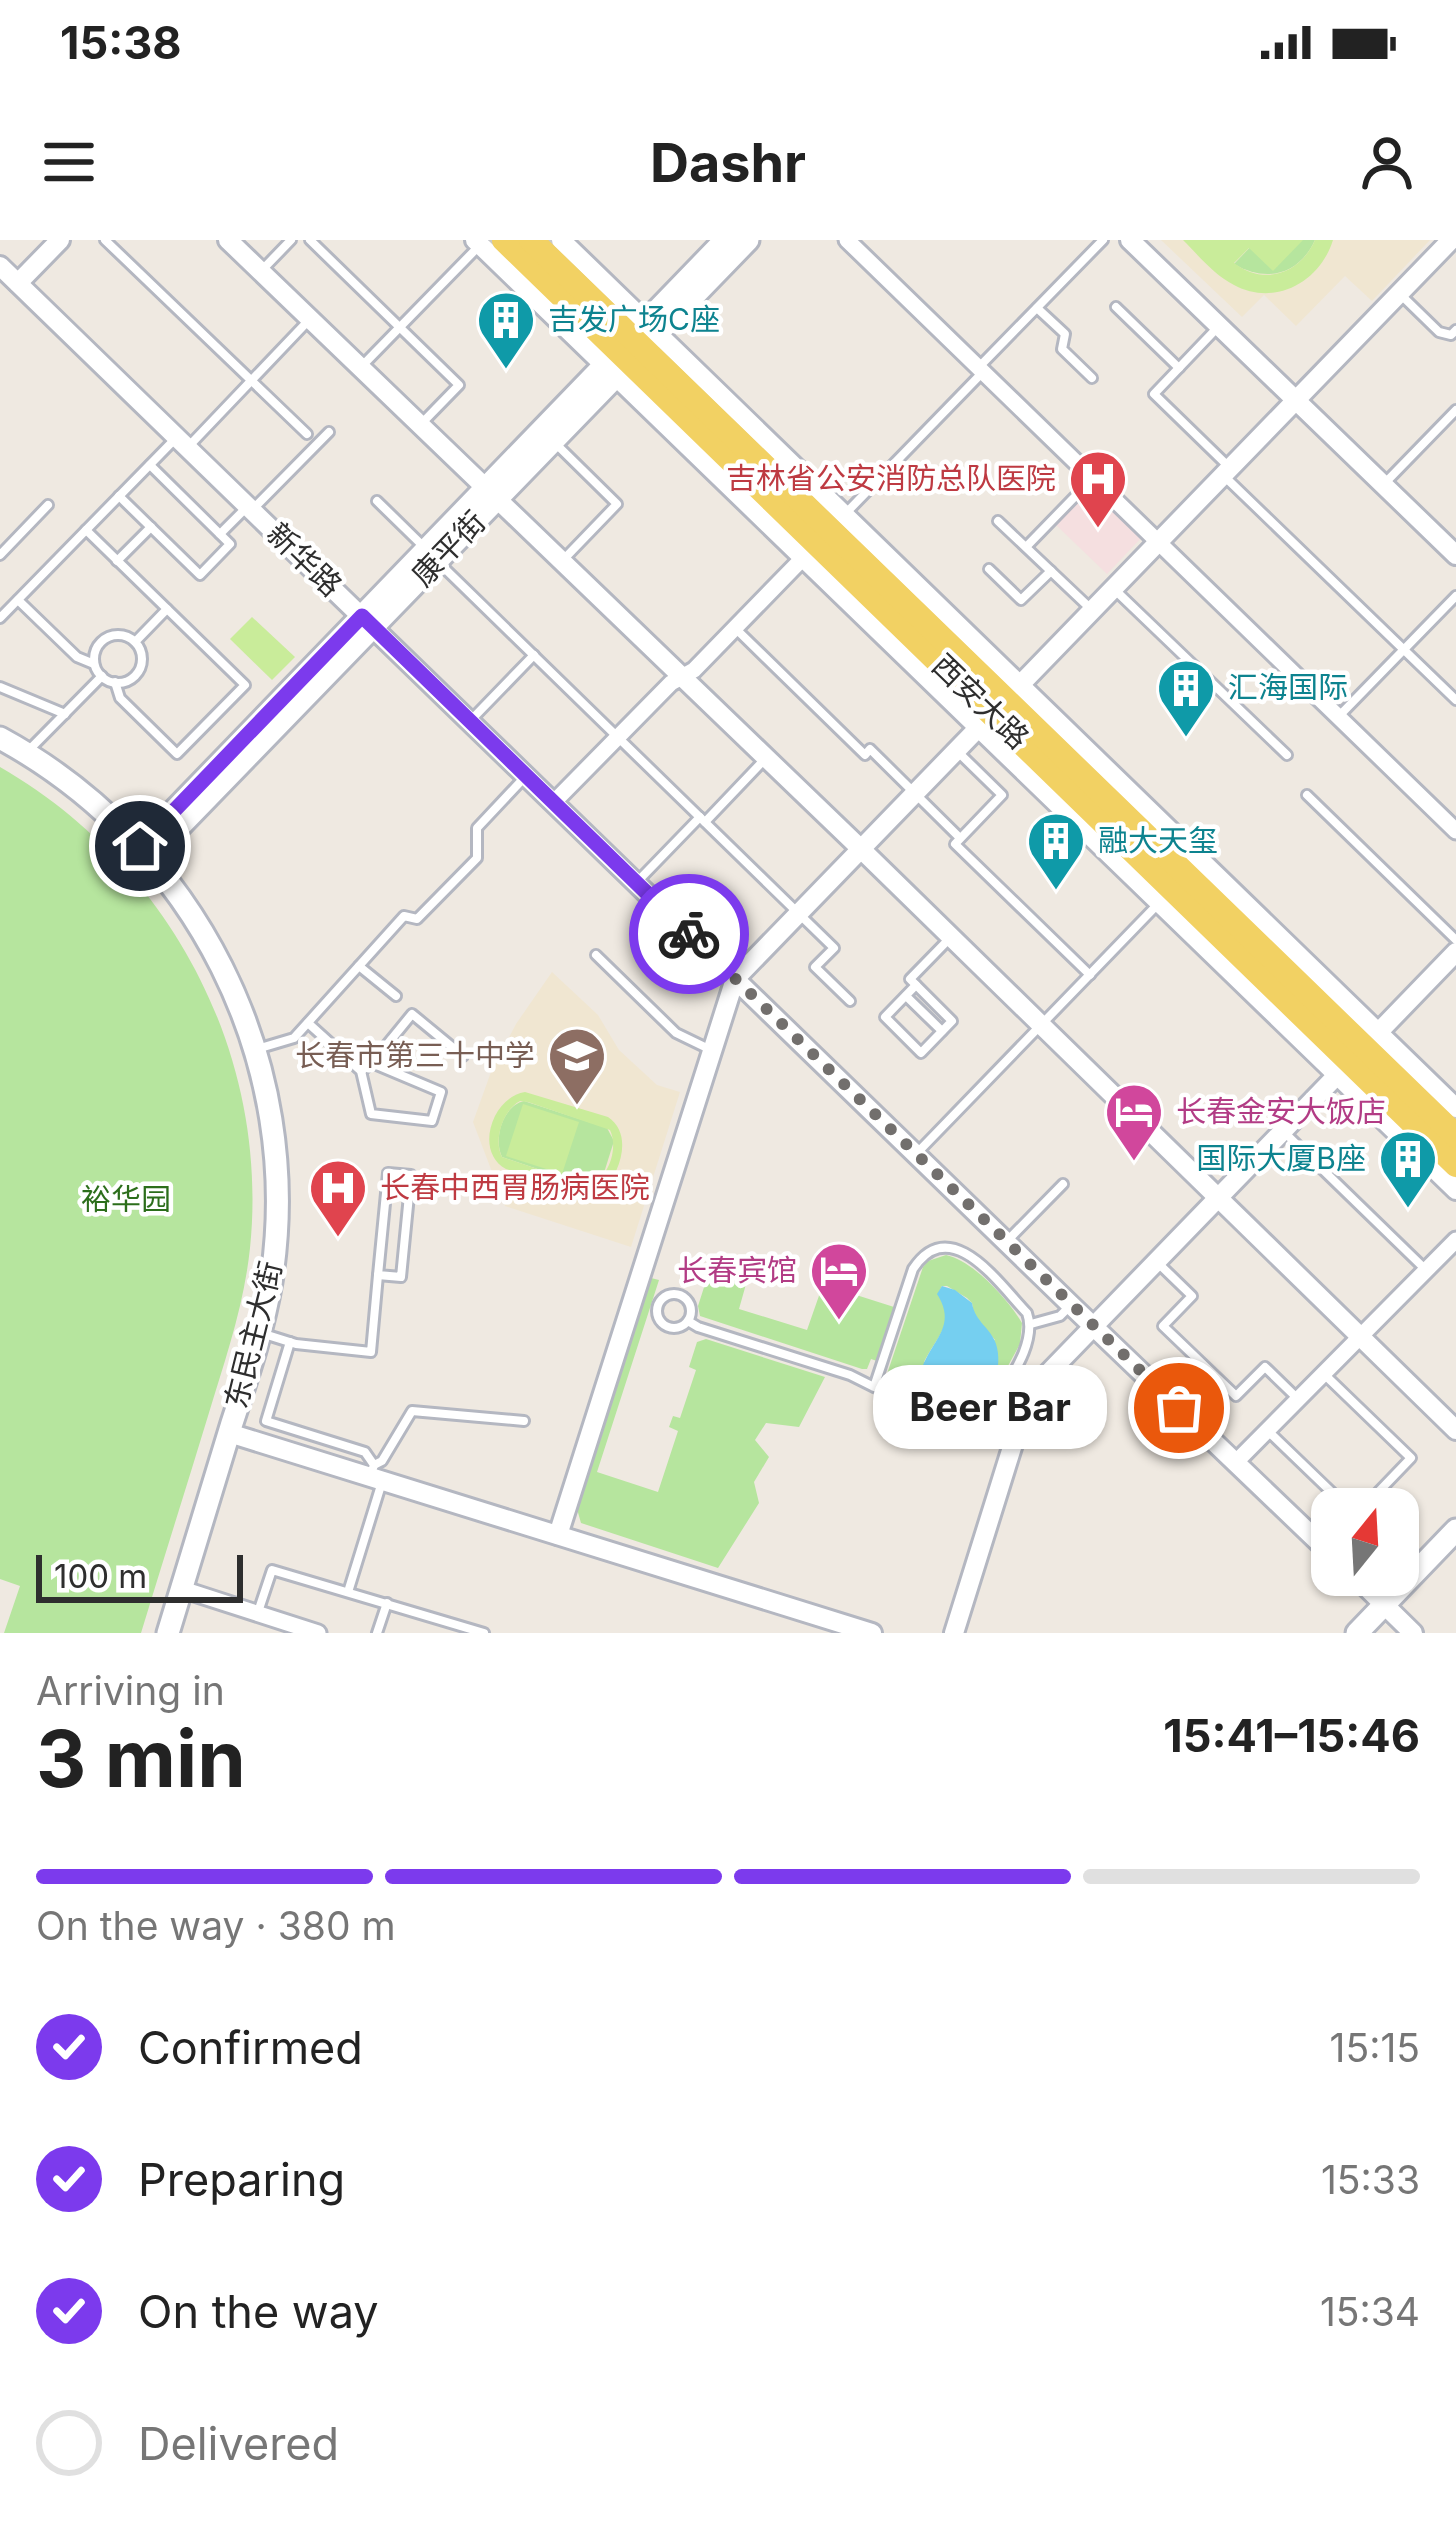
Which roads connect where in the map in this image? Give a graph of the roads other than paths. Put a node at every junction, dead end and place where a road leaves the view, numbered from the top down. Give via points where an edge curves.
1 (60, 240) edge
2 (105, 240) edge
3 (228, 240) edge
4 (292, 240) edge
5 (310, 240) edge
6 (531, 240) edge
7 (561, 240) edge
8 (748, 240) edge
9 (847, 240) edge
10 (1103, 240) edge
11 (1130, 240) edge
12 (1451, 240) edge
13 (486, 242) edge
14 (714, 244) edge
15 (0, 266) edge
16 (261, 272) junction
17 (18, 283) junction
18 (1399, 293) junction
19 (1116, 307) dead end
20 (1037, 308) junction
21 (310, 319) junction
22 (1220, 326) junction
23 (400, 327) junction
24 (1456, 330) edge
25 (630, 349) junction
26 (360, 368) junction
27 (1179, 368) junction
28 (981, 370) junction
29 (1092, 378) dead end
30 (252, 380) junction
31 (1296, 400) junction
32 (1456, 410) edge
33 (420, 425) junction
34 (329, 432) dead end
35 (307, 434) dead end
36 (553, 441) junction
37 (182, 442) junction
38 (150, 465) junction
39 (1226, 472) junction
40 (1093, 478) junction
41 (1383, 485) junction
42 (491, 494) junction
43 (119, 496) junction
44 (377, 501) dead end
45 (48, 505) dead end
46 (250, 508) junction
47 (844, 515) junction
48 (998, 521) dead end
49 (151, 527) junction
50 (86, 530) junction
51 (220, 534) junction
52 (0, 536) edge
53 (1158, 542) junction
54 (10, 545) junction
55 (1026, 547) junction
56 (0, 555) edge
57 (432, 555) junction
58 (1456, 555) edge
59 (803, 558) junction
60 (117, 561) junction
61 (561, 561) junction
62 (989, 569) dead end
63 (1051, 571) junction
64 (1113, 588) junction
65 (1456, 596) edge
66 (18, 600) junction
67 (167, 609) junction
68 (1092, 610) junction
69 (0, 619) edge
70 (368, 621) junction
71 (735, 628) junction
72 (135, 643) junction
73 (1404, 650) junction
74 (534, 655) junction
75 (94, 664) junction
76 (102, 676) junction
77 (682, 677) junction
78 (115, 682) junction
79 (0, 687) edge
80 (1456, 700) edge
81 (999, 706) junction
82 (64, 714) junction
83 (1338, 716) junction
84 (470, 721) junction
85 (618, 737) junction
86 (0, 738) edge
87 (956, 750) junction
88 (26, 753) junction
89 (1287, 755) dead end
90 (766, 758) junction
91 (526, 776) junction
92 (914, 793) junction
93 (1307, 796) dead end
94 (554, 802) junction
95 (702, 819) junction
96 (1456, 831) edge
97 (960, 838) junction
98 (861, 849) junction
99 (145, 852) junction
100 (636, 883) junction
101 (1160, 903) junction
102 (798, 914) junction
103 (951, 937) junction
104 (1456, 940) edge
105 (1456, 952) edge
106 (596, 955) dead end
107 (359, 966) junction
108 (1090, 975) junction
109 (735, 979) junction
110 (916, 985) junction
111 (396, 996) dead end
112 (906, 996) junction
113 (850, 1000) dead end
114 (308, 1023) junction
115 (1041, 1025) junction
116 (942, 1031) junction
117 (256, 1049) junction
118 (712, 1050) junction
119 (1357, 1054) junction
120 (463, 1056) dead end
121 (372, 1063) junction
122 (361, 1071) junction
123 (1456, 1108) edge
124 (1283, 1131) junction
125 (1456, 1136) edge
126 (916, 1154) junction
127 (1456, 1165) edge
128 (1063, 1184) dead end
129 (1456, 1190) edge
130 (1218, 1199) junction
131 (1456, 1240) edge
132 (1006, 1243) junction
133 (1157, 1262) junction
134 (1426, 1270) junction
135 (378, 1275) junction
136 (1071, 1306) junction
137 (688, 1321) junction
138 (1031, 1324) junction
139 (1094, 1327) junction
140 (260, 1333) junction
141 (1360, 1337) junction
142 (290, 1342) junction
143 (1324, 1374) junction
144 (874, 1387) junction
145 (1298, 1399) junction
146 (524, 1420) dead end
147 (1267, 1430) junction
148 (1456, 1430) edge
149 (229, 1433) junction
150 (1235, 1462) junction
151 (375, 1474) junction
152 (1326, 1488) edge
153 (1382, 1488) edge
154 (1311, 1530) edge
155 (1456, 1530) edge
156 (558, 1535) junction
157 (1456, 1547) edge
158 (182, 1589) junction
159 (349, 1592) junction
160 (1376, 1596) edge
161 (387, 1604) junction
162 (1388, 1608) junction
163 (258, 1614) junction
164 (168, 1633) edge
165 (318, 1633) edge
166 (377, 1633) edge
167 (484, 1633) edge
168 (872, 1633) edge
169 (954, 1633) edge
170 (1358, 1633) edge
171 (1372, 1633) edge
172 (1413, 1633) edge

1 - 17 street
2 - 30 lane
3 - 16 street
4 - 16 lane
5 - 23 lane
6 - 25 main road, 西安大路
7 - 25 street
8 - 25 main road, 康平街
9 - 28 street
10 - 20 lane
11 - 22 street
12 - 18 street
13 - 23 lane
13 - 25 main road, 西安大路
14 - 25 main road, 康平街
15 - 17 street, 新华路
16 - 21 street
17 - 37 street, 新华路
18 - 24 lane via 1439,332
18 - 31 street
19 - 27 lane
20 - 28 lane
20 - 29 lane
21 - 26 street
21 - 30 lane
22 - 27 lane
22 - 31 street
23 - 26 lane
23 - 33 lane via 459,385
25 - 36 main road, 康平街
25 - 42 main road, 康平街
25 - 47 street
25 - 59 street
25 - 81 main road, 西安大路
26 - 33 street
27 - 39 lane via 1154,394
28 - 40 street
28 - 47 lane
30 - 35 lane
30 - 37 lane
31 - 39 street
31 - 41 street
32 - 41 lane
33 - 42 street
34 - 46 lane
36 - 42 main road, 康平街
36 - 61 lane via 617,504
37 - 38 lane
37 - 46 street, 新华路
38 - 43 lane
38 - 51 lane
39 - 53 street
39 - 73 lane
40 - 53 street
40 - 55 lane
41 - 58 street
42 - 57 main road, 康平街
42 - 61 street
43 - 49 lane
43 - 50 lane
44 - 57 lane
45 - 54 lane
46 - 51 lane
46 - 70 street, 新华路
47 - 81 street
48 - 55 lane
49 - 51 lane via 200,575 230,544
49 - 60 lane
50 - 60 lane
50 - 66 lane
52 - 54 lane
53 - 64 street
53 - 83 street
54 - 56 lane
55 - 63 lane
57 - 70 main road, 康平街
57 - 74 lane
59 - 71 street
59 - 81 street
60 - 67 lane
61 - 77 street
62 - 63 lane via 1021,600
63 - 68 lane
64 - 68 street
64 - 89 lane
65 - 73 lane
66 - 69 lane
66 - 75 lane
67 - 72 lane
67 - 78 lane via 245,685 177,754 120,698
68 - 81 street
70 - 84 street, 新华路
70 - 99 main road, 康平街
71 - 77 street
71 - 92 lane
72 - 75 lane via 122,635 104,639
72 - 78 lane via 138,670
73 - 80 lane
73 - 83 lane
74 - 84 lane
74 - 85 lane
75 - 76 lane
76 - 78 lane
76 - 82 lane
77 - 85 street
77 - 90 street
79 - 82 lane
81 - 87 street
81 - 101 street
81 - 119 main road, 西安大路
81 - 119 street
82 - 88 lane
83 - 96 street
84 - 91 street, 新华路
85 - 94 street
85 - 95 lane
86 - 88 main road, 东民主大街
87 - 92 street
87 - 97 lane via 1002,795
88 - 99 main road, 东民主大街
90 - 95 lane
90 - 98 street
91 - 94 street, 新华路
91 - 107 lane via 477,828 477,857 417,919 404,916
92 - 97 lane
92 - 98 street
93 - 104 lane
94 - 100 street, 新华路
95 - 100 lane
95 - 102 lane
97 - 108 lane via 955,844
98 - 102 street
98 - 103 street
99 - 117 main road, 东民主大街 via 217,955
100 - 109 street, 新华路
101 - 108 lane
101 - 119 street
102 - 109 street
102 - 113 lane via 834,948 815,967
103 - 110 lane via 910,979
103 - 115 street
105 - 119 street
106 - 118 lane via 676,1033
107 - 111 lane
107 - 114 lane
108 - 115 lane
109 - 118 street
109 - 126 street, 新华路
110 - 112 lane
110 - 116 lane via 952,1021
112 - 116 lane
112 - 116 lane via 885,1017 921,1053
114 - 117 lane via 294,1038
114 - 122 lane
115 - 126 lane
115 - 130 street
117 - 140 main road, 东民主大街 via 277,1183
118 - 156 street
119 - 123 street
119 - 124 street
119 - 125 main road, 西安大路
119 - 127 main road, 西安大路
119 - 129 street
120 - 121 lane via 412,1014
121 - 122 lane
121 - 122 lane via 441,1092 432,1121 370,1114
124 - 130 street
124 - 134 lane
126 - 132 street, 新华路
128 - 132 lane
130 - 133 street
130 - 141 street
131 - 134 street
132 - 136 street, 新华路
133 - 139 street
133 - 145 lane via 1192,1296 1163,1326 1236,1396 1265,1366
134 - 141 street
135 - 135 lane via 388,1172 411,1174 401,1277
135 - 142 lane via 370,1352
136 - 138 lane
136 - 139 street, 新华路
137 - 137 lane via 685,1297 660,1301 667,1326
137 - 144 lane
138 - 144 lane via 986,1413 962,1416
138 - 144 lane via 973,1256 934,1249 913,1269
139 - 150 street, 新华路
139 - 169 street via 1025,1399
140 - 142 lane
140 - 149 main road, 东民主大街
141 - 143 street
141 - 148 street
142 - 151 lane via 266,1421 365,1452
143 - 145 street
143 - 153 lane via 1411,1458
145 - 147 street
146 - 151 lane via 412,1412
147 - 150 street
147 - 152 lane
149 - 151 street
149 - 158 main road, 东民主大街
150 - 154 street, 新华路
151 - 156 street
151 - 159 lane
155 - 162 main road
156 - 168 street
157 - 162 main road
158 - 163 street
158 - 164 main road, 东民主大街
159 - 161 lane
159 - 163 lane via 272,1570
160 - 162 street
161 - 166 lane
161 - 167 lane
162 - 170 main road
162 - 171 main road
162 - 172 street
163 - 165 street

